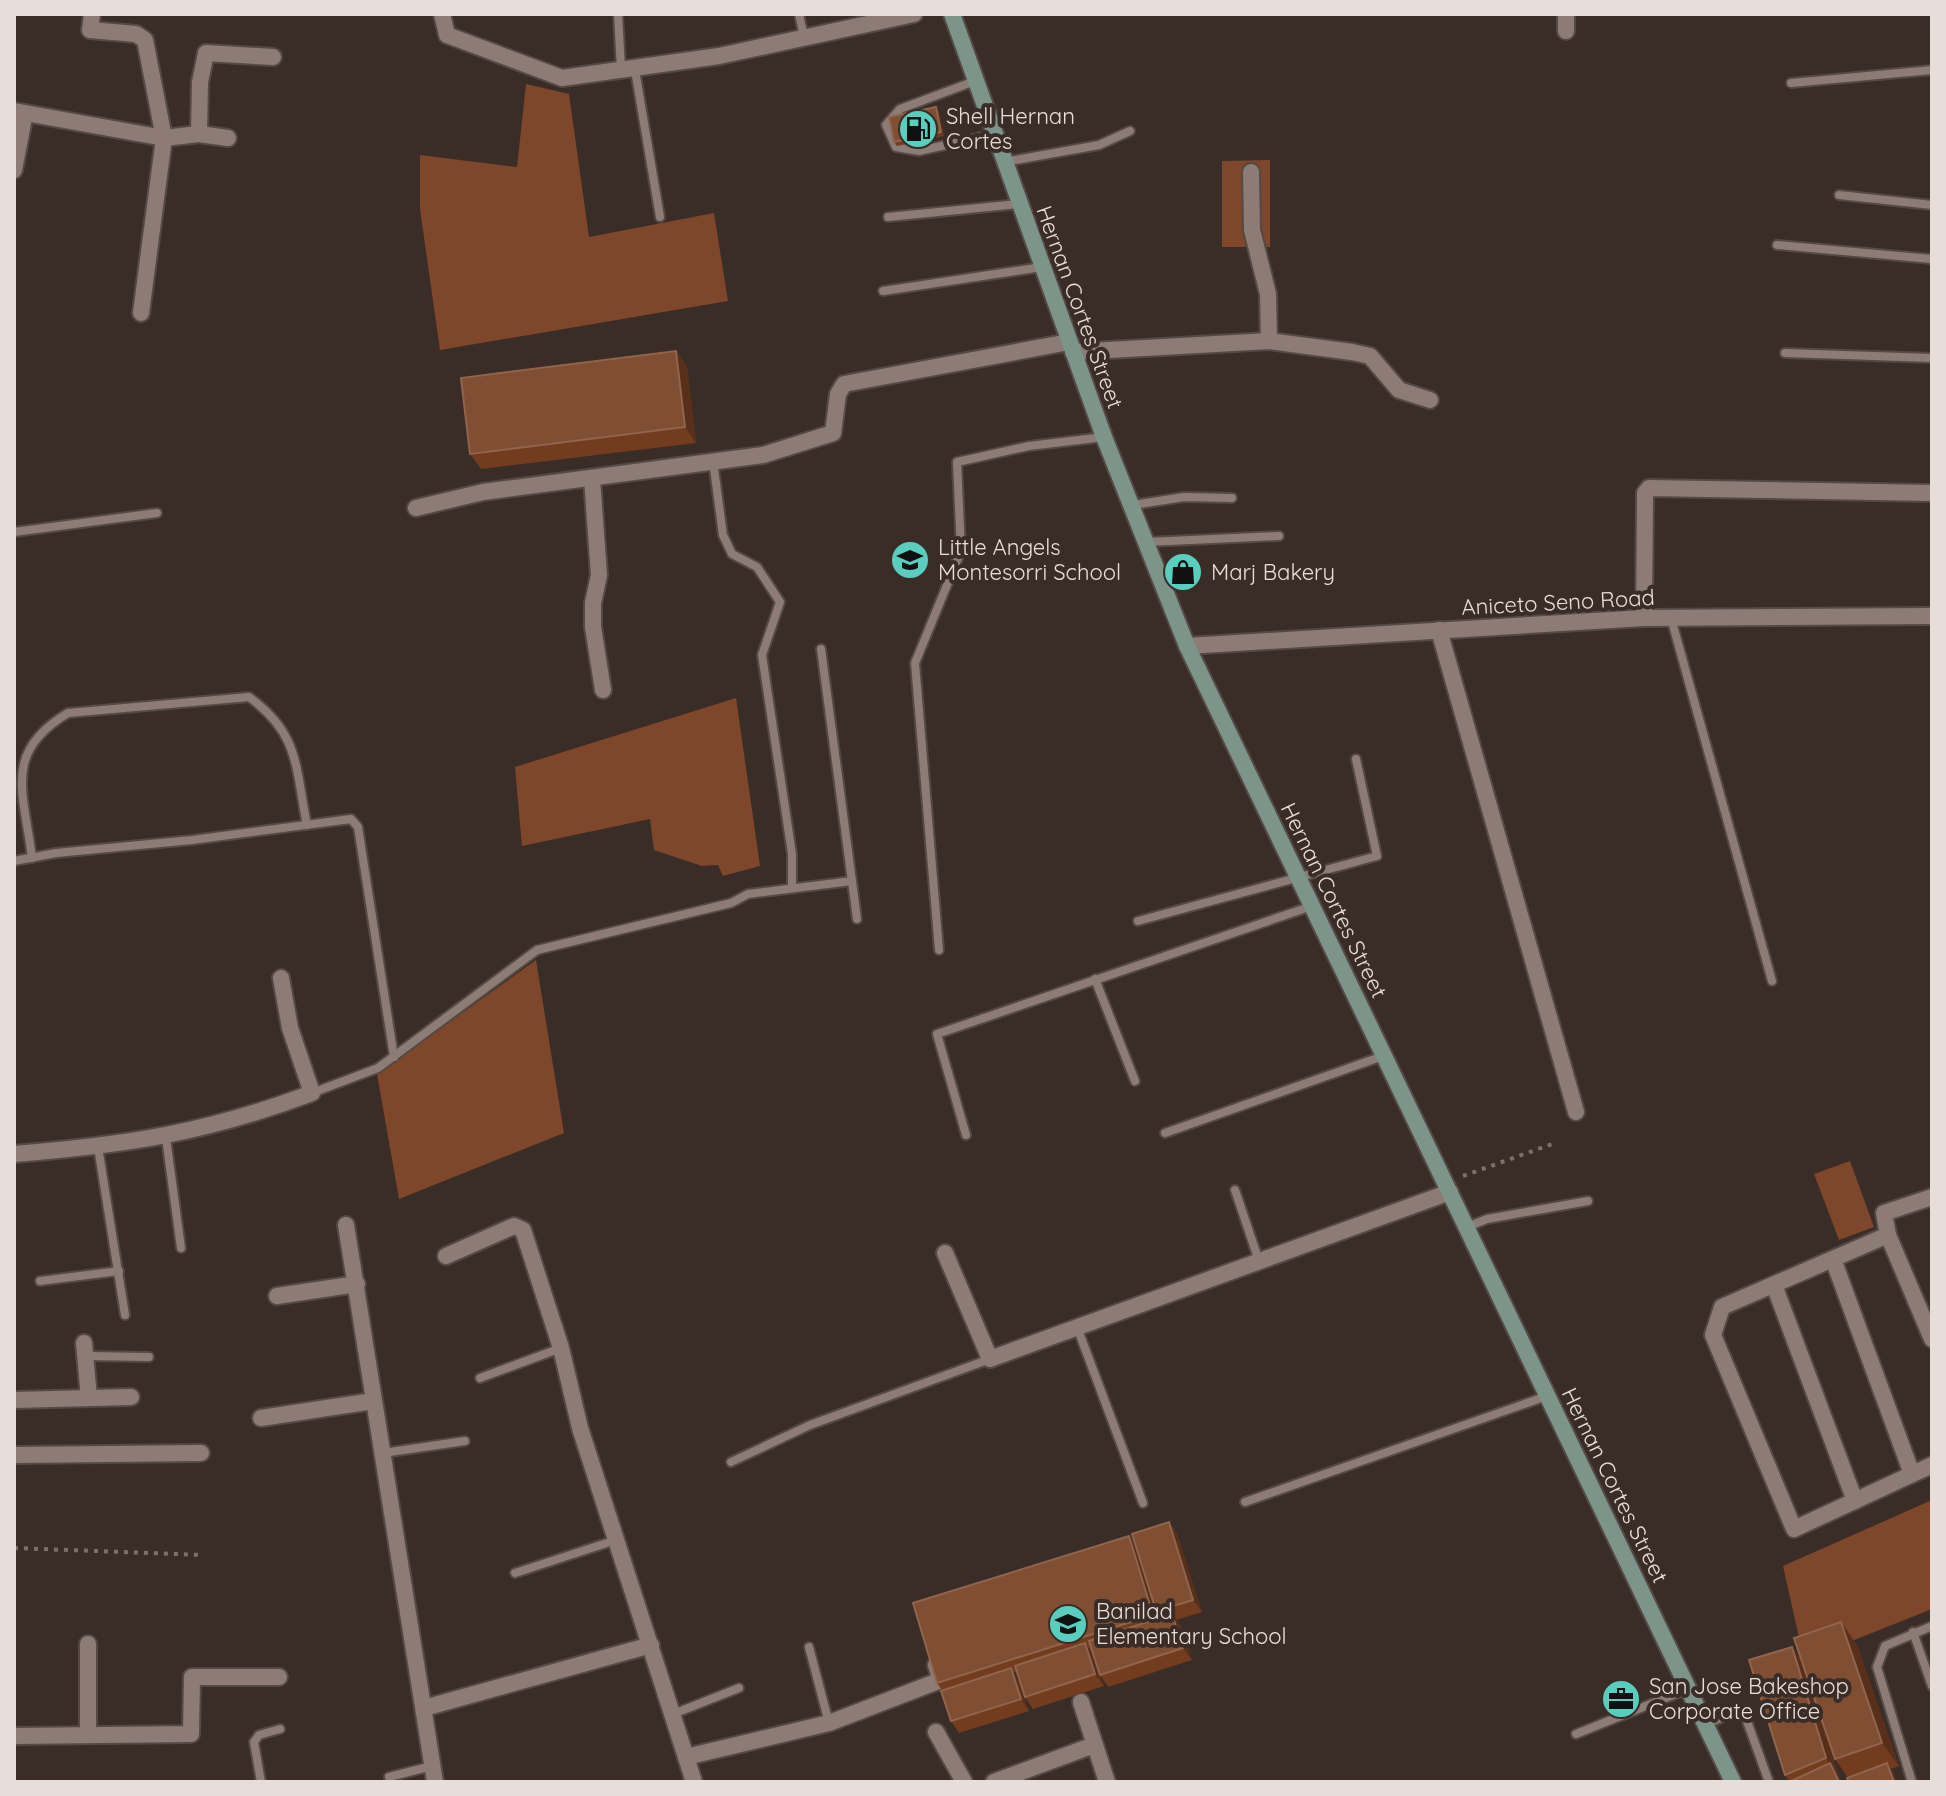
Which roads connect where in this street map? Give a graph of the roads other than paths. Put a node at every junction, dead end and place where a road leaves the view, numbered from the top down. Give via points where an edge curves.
1 (92, 14) edge
2 (442, 14) edge
3 (618, 14) edge
4 (799, 14) edge
5 (914, 14) edge
6 (952, 14) edge
7 (804, 37) junction
8 (273, 57) dead end
9 (628, 70) junction
10 (1932, 70) edge
11 (975, 81) junction
12 (1791, 83) dead end
13 (20, 112) edge
14 (1130, 131) dead end
15 (199, 134) junction
16 (994, 134) junction
17 (164, 138) junction
18 (228, 138) dead end
19 (1004, 162) junction
20 (14, 170) edge
21 (1251, 172) dead end
22 (1839, 195) dead end
23 (1019, 204) junction
24 (1932, 205) edge
25 (660, 217) dead end
26 (888, 217) dead end
27 (1777, 245) dead end
28 (1932, 259) edge
29 (1042, 267) junction
30 (883, 291) dead end
31 (141, 313) dead end
32 (1269, 341) junction
33 (1071, 347) junction
34 (1785, 353) dead end
35 (1932, 358) edge
36 (1430, 400) dead end
37 (1104, 437) junction
38 (713, 461) junction
39 (592, 479) junction
40 (1932, 493) edge
41 (1232, 498) dead end
42 (1133, 505) junction
43 (416, 508) dead end
44 (157, 513) dead end
45 (14, 532) edge
46 (1279, 536) dead end
47 (1147, 542) junction
48 (1932, 616) edge
49 (1644, 618) junction
50 (1671, 618) junction
51 (1439, 630) junction
52 (1187, 646) junction
53 (821, 649) dead end
54 (603, 690) dead end
55 (1356, 759) dead end
56 (307, 825) junction
57 (32, 858) junction
58 (14, 861) edge
59 (1299, 878) junction
60 (852, 881) junction
61 (792, 888) junction
62 (1312, 906) junction
63 (857, 919) dead end
64 (1138, 921) dead end
65 (939, 950) dead end
66 (281, 978) dead end
67 (1095, 979) junction
68 (1772, 981) dead end
69 (1384, 1055) junction
70 (394, 1057) junction
71 (1135, 1081) dead end
72 (312, 1093) junction
73 (1576, 1112) dead end
74 (1165, 1133) dead end
75 (966, 1135) dead end
76 (166, 1138) junction
77 (98, 1147) junction
78 (14, 1154) edge
79 (1448, 1187) junction
80 (1235, 1190) dead end
81 (1932, 1197) edge
82 (1588, 1201) dead end
83 (346, 1225) dead end
84 (1467, 1227) junction
85 (1888, 1235) junction
86 (181, 1248) dead end
87 (945, 1253) dead end
88 (446, 1256) dead end
89 (1833, 1259) junction
90 (1259, 1261) junction
91 (119, 1271) junction
92 (40, 1281) dead end
93 (357, 1284) junction
94 (1774, 1285) junction
95 (277, 1296) dead end
96 (125, 1315) dead end
97 (1077, 1326) junction
98 (1932, 1339) edge
99 (561, 1348) junction
100 (84, 1350) joint
101 (149, 1357) dead end
102 (990, 1359) junction
103 (480, 1378) dead end
104 (1548, 1396) junction
105 (131, 1397) dead end
106 (89, 1398) junction
107 (14, 1400) edge
108 (373, 1401) junction
109 (261, 1418) dead end
110 (465, 1441) dead end
111 (201, 1453) dead end
112 (383, 1453) junction
113 (14, 1455) edge
114 (731, 1462) dead end
115 (1932, 1465) edge
116 (1912, 1474) junction
117 (1855, 1501) junction
118 (1245, 1502) dead end
119 (1143, 1503) dead end
120 (617, 1540) junction
121 (515, 1573) dead end
122 (1932, 1626) edge
123 (1913, 1632) junction
124 (88, 1644) dead end
125 (651, 1645) junction
126 (809, 1647) dead end
127 (931, 1651) edge
128 (279, 1677) dead end
129 (1932, 1686) edge
130 (739, 1688) dead end
131 (1688, 1689) junction
132 (1081, 1702) dead end
133 (424, 1708) junction
134 (673, 1714) junction
135 (829, 1723) junction
136 (1705, 1724) junction
137 (280, 1729) dead end
138 (936, 1732) dead end
139 (88, 1734) junction
140 (1576, 1734) dead end
141 (14, 1736) edge
142 (1094, 1745) junction
143 (686, 1757) junction
144 (434, 1774) edge
145 (389, 1777) dead end
146 (261, 1782) edge
147 (694, 1782) edge
148 (964, 1782) edge
149 (994, 1782) edge
150 (1107, 1782) edge
151 (1733, 1782) edge
152 (1769, 1782) edge
153 (1912, 1782) edge

1 - 17 street via 90,30 136,34 145,40
2 - 9 street via 447,35 562,78
3 - 9 lane
4 - 7 lane
5 - 7 street
6 - 11 main road, Hernan Cortes Street
7 - 9 street
8 - 15 street via 206,53
9 - 25 lane
10 - 12 lane
11 - 16 main road, Hernan Cortes Street
11 - 16 lane via 900,109 886,125 887,132 896,147 919,151
13 - 17 street
13 - 20 street
14 - 19 lane via 1099,145
15 - 17 street
15 - 18 street
16 - 19 main road, Hernan Cortes Street
17 - 31 street
19 - 23 main road, Hernan Cortes Street
21 - 32 street via 1252,230 1268,294
22 - 24 lane
23 - 26 lane
23 - 29 main road, Hernan Cortes Street
27 - 28 lane
29 - 30 lane
29 - 33 main road, Hernan Cortes Street
32 - 33 street
32 - 36 street via 1364,354 1399,390
33 - 37 main road, Hernan Cortes Street
33 - 38 street via 844,384 833,433 763,455
34 - 35 lane
37 - 42 main road, Hernan Cortes Street
37 - 65 lane via 957,462 961,551 915,663
38 - 39 street
38 - 61 lane via 723,535 732,554 757,567 780,602 762,655 792,854
39 - 43 street via 483,492
39 - 54 street via 599,575 593,627
40 - 49 street via 1649,488
41 - 42 lane via 1184,497
42 - 47 main road, Hernan Cortes Street
44 - 45 lane
46 - 47 lane
47 - 52 main road, Hernan Cortes Street
48 - 50 street, Aniceto Seno Road
49 - 50 street, Aniceto Seno Road
49 - 51 street, Aniceto Seno Road
50 - 68 lane
51 - 52 street, Aniceto Seno Road
51 - 73 street
52 - 59 main road, Hernan Cortes Street
53 - 60 lane
55 - 59 lane via 1377,856
56 - 57 lane
56 - 57 lane via 289,737 273,714 249,697 68,713 45,727 25,753 21,769
56 - 70 lane via 351,819 358,827
57 - 58 lane
59 - 62 main road, Hernan Cortes Street
59 - 64 lane
60 - 61 lane
60 - 63 lane
61 - 70 lane via 748,894 731,903 537,950
62 - 67 lane
62 - 69 main road, Hernan Cortes Street
66 - 72 street via 290,1028
67 - 71 lane
67 - 75 lane via 937,1034
69 - 74 lane
69 - 79 main road, Hernan Cortes Street
70 - 72 lane
72 - 76 street via 250,1117
76 - 77 street
76 - 86 lane
77 - 78 street
77 - 91 lane
79 - 84 main road, Hernan Cortes Street
79 - 90 street
80 - 90 lane
81 - 85 street via 1884,1213
82 - 84 lane
83 - 93 street
84 - 104 main road, Hernan Cortes Street
85 - 89 street
85 - 98 street
87 - 102 street
88 - 99 street via 514,1226 523,1230
89 - 94 street
89 - 116 street
90 - 97 street
91 - 92 lane
91 - 96 lane
93 - 95 street
93 - 108 street
94 - 117 street
94 - 117 street via 1722,1307 1713,1335 1794,1529
97 - 102 street
97 - 119 lane
99 - 103 lane
99 - 120 street via 580,1428
100 - 101 lane
100 - 106 street
102 - 114 lane via 810,1425
104 - 118 lane
104 - 131 main road, Hernan Cortes Street
105 - 106 street
106 - 107 street
108 - 109 street
108 - 112 street
110 - 112 lane
111 - 113 street
112 - 133 street
115 - 116 street
116 - 117 street
120 - 121 lane
120 - 125 street
122 - 123 lane
123 - 129 lane
123 - 153 lane via 1885,1646 1877,1667
124 - 139 street
125 - 133 street
125 - 134 street
126 - 135 lane
127 - 135 street via 941,1680
128 - 139 street via 192,1677 191,1734
130 - 134 lane
131 - 136 main road, Hernan Cortes Street
131 - 140 lane
132 - 142 street
133 - 144 street
134 - 143 street
135 - 143 street
136 - 151 main road, Hernan Cortes Street
136 - 152 lane via 1743,1710
137 - 146 lane via 259,1735 254,1742
138 - 148 street
139 - 141 street
142 - 149 street
142 - 150 street
143 - 147 street
144 - 145 lane

